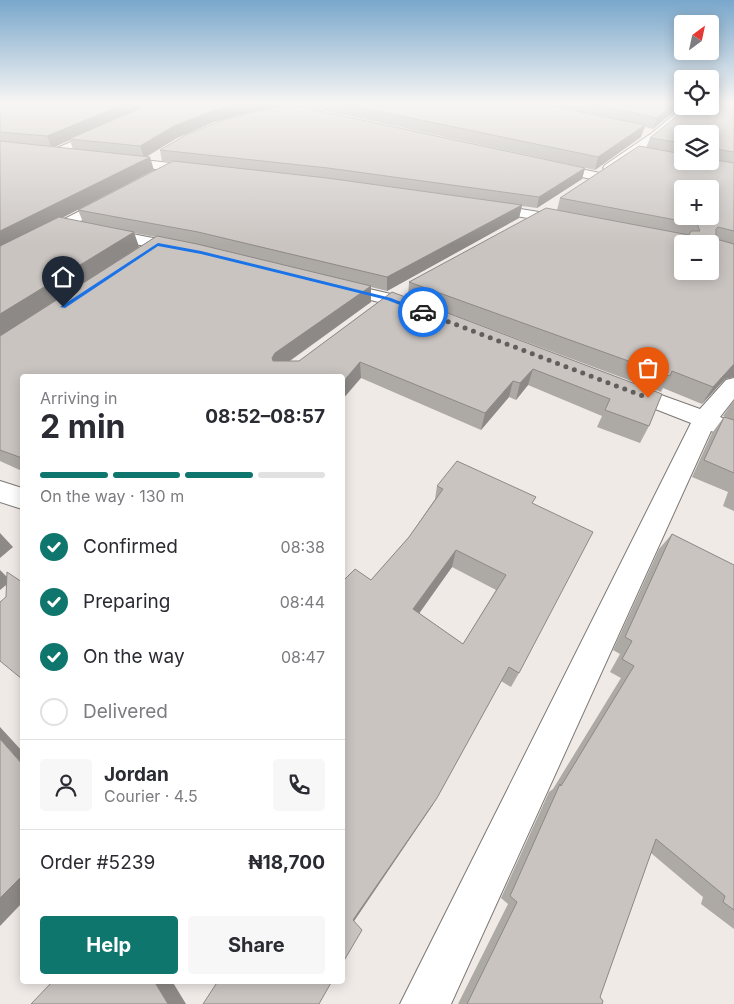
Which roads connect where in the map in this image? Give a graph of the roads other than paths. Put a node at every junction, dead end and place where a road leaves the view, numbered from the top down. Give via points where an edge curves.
1 (55, 151) edge
2 (635, 151) edge
3 (632, 153) junction
4 (158, 156) edge
5 (650, 156) edge
6 (81, 157) edge
7 (100, 159) edge
8 (540, 164) edge
9 (145, 165) junction
10 (172, 168) junction
11 (211, 172) edge
12 (596, 176) junction
13 (148, 180) edge
14 (580, 187) edge
15 (123, 193) edge
16 (556, 204) dead end
17 (472, 205) edge
18 (540, 215) junction
19 (578, 223) edge
20 (61, 225) junction
21 (515, 229) edge
22 (158, 244) junction
23 (8, 248) edge
24 (201, 252) edge
25 (141, 255) edge
26 (0, 259) edge
27 (314, 280) edge
28 (406, 290) dead end
29 (389, 299) junction
30 (374, 311) edge
31 (436, 317) edge
32 (612, 384) edge
33 (734, 385) edge
34 (719, 425) edge
35 (0, 491) edge
36 (20, 498) edge
37 (425, 1004) edge

1 - 6 street via 50,153
2 - 3 street
3 - 5 street
3 - 12 street
4 - 9 street
7 - 9 street
8 - 12 street
9 - 10 street
10 - 11 street
10 - 13 street
12 - 14 street
15 - 20 street
16 - 18 street
17 - 18 street
18 - 19 street
18 - 21 street
20 - 22 street
20 - 23 street
22 - 24 street
22 - 25 street
23 - 26 street
27 - 29 street
28 - 29 street
29 - 30 street
29 - 31 street
32 - 34 street
33 - 34 street
34 - 37 street
35 - 36 street

